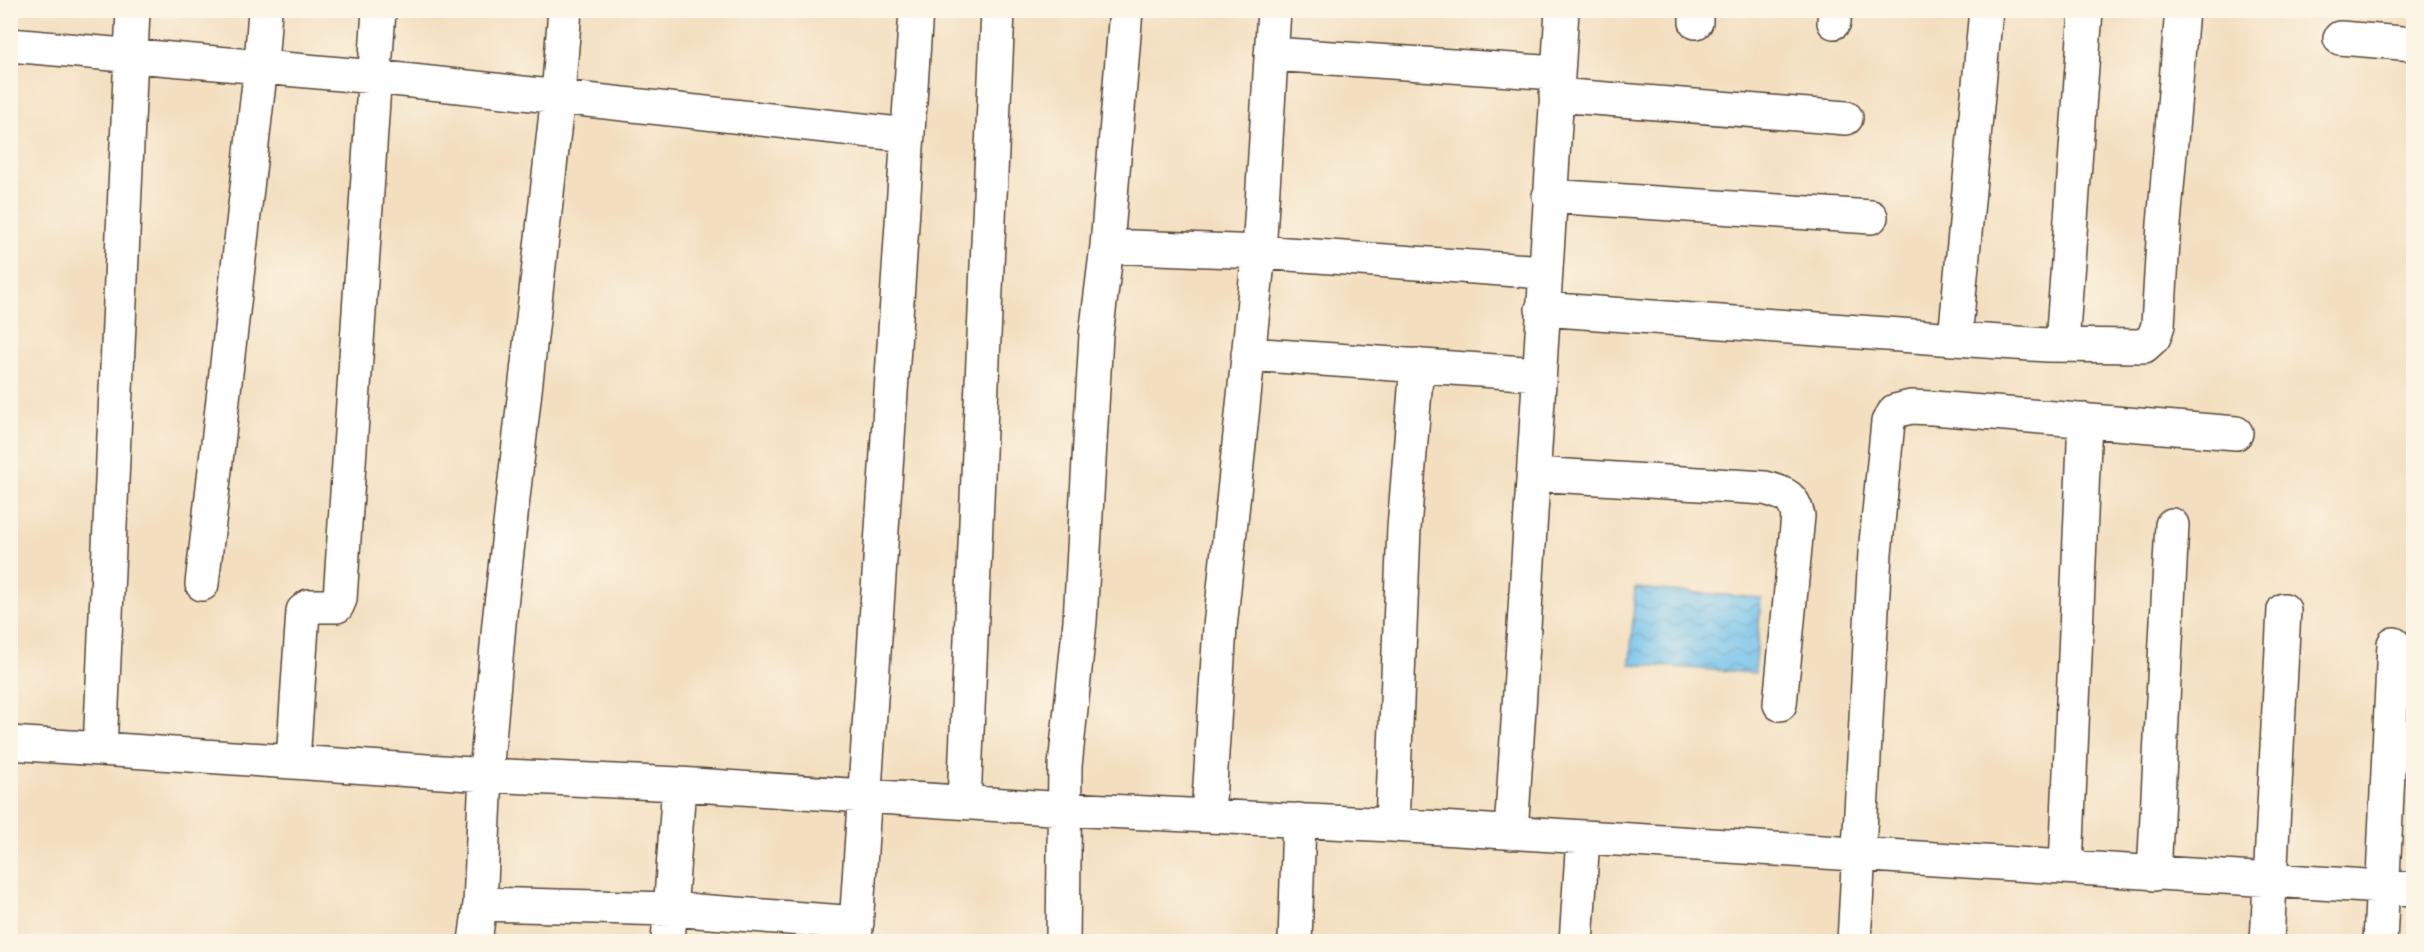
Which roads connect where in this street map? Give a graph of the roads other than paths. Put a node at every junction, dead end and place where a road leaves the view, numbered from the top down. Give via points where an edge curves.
1 (133, 10) edge
2 (265, 10) edge
3 (379, 10) edge
4 (565, 10) edge
5 (916, 10) edge
6 (998, 10) edge
7 (1126, 10) edge
8 (1274, 10) edge
9 (1562, 10) edge
10 (1986, 10) edge
11 (2086, 10) edge
12 (2182, 10) edge
13 (2340, 38) dead end
14 (2414, 44) edge
15 (10, 45) edge
16 (1271, 54) junction
17 (129, 56) junction
18 (261, 65) junction
19 (375, 77) junction
20 (1557, 84) junction
21 (558, 95) junction
22 (1846, 118) dead end
23 (908, 135) junction
24 (1549, 196) junction
25 (1871, 217) dead end
26 (1107, 246) junction
27 (1259, 252) junction
28 (1544, 272) junction
29 (1542, 309) junction
30 (1955, 339) junction
31 (2062, 345) junction
32 (1248, 354) junction
33 (1417, 365) junction
34 (1539, 374) junction
35 (2085, 420) junction
36 (2236, 433) dead end
37 (1534, 474) junction
38 (2172, 525) dead end
39 (202, 584) dead end
40 (2284, 610) dead end
41 (2394, 644) dead end
42 (1780, 704) dead end
43 (10, 743) edge
44 (100, 749) junction
45 (293, 760) junction
46 (486, 776) junction
47 (678, 784) junction
48 (865, 796) junction
49 (964, 802) junction
50 (1066, 809) junction
51 (1208, 816) junction
52 (1299, 820) junction
53 (1392, 825) junction
54 (1511, 833) junction
55 (1583, 838) junction
56 (1859, 855) junction
57 (2066, 867) junction
58 (2154, 874) junction
59 (2269, 882) junction
60 (2399, 888) edge
61 (480, 904) junction
62 (670, 909) junction
63 (856, 932) edge
64 (475, 942) edge
65 (668, 942) edge
66 (1063, 942) edge
67 (1295, 942) edge
68 (1576, 942) edge
69 (1854, 942) edge
70 (2267, 942) edge
71 (2380, 942) edge

1 - 17 street
2 - 18 street
3 - 19 street
4 - 21 street
5 - 23 street
6 - 49 street
7 - 26 street
8 - 16 street
9 - 20 street
10 - 30 street
11 - 31 street
12 - 31 street via 2154,337 2144,346
13 - 14 street
15 - 17 street
16 - 20 street
16 - 27 street
17 - 18 street
17 - 44 street
18 - 19 street
18 - 39 street
19 - 21 street
19 - 45 street via 340,599 337,606 309,606 303,611
20 - 22 street
20 - 24 street
21 - 23 street
21 - 46 street via 500,611
23 - 48 street
24 - 25 street
24 - 28 street
26 - 27 street
26 - 50 street via 1096,335 1080,621 1065,766
27 - 28 street
27 - 32 street
28 - 29 street
29 - 30 street
29 - 34 street
30 - 31 street
32 - 33 street
32 - 51 street via 1220,627
33 - 34 street
33 - 53 street via 1404,528
34 - 37 street
35 - 36 street
35 - 56 street via 1911,407 1895,411 1888,422 1875,553
35 - 57 street
37 - 42 street via 1765,488 1794,501 1798,516
37 - 54 street
38 - 58 street
40 - 59 street
41 - 60 street
43 - 44 street
44 - 45 street
45 - 46 street
46 - 47 street
46 - 61 street
47 - 48 street
47 - 62 street
48 - 49 street
48 - 63 street
49 - 50 street
50 - 51 street
50 - 66 street
51 - 52 street
52 - 53 street
52 - 67 street
53 - 54 street
54 - 55 street
55 - 56 street
55 - 68 street
56 - 57 street
56 - 69 street
57 - 58 street
58 - 59 street
59 - 60 street
59 - 70 street
60 - 71 street
61 - 62 street
61 - 64 street
62 - 63 street
62 - 65 street

